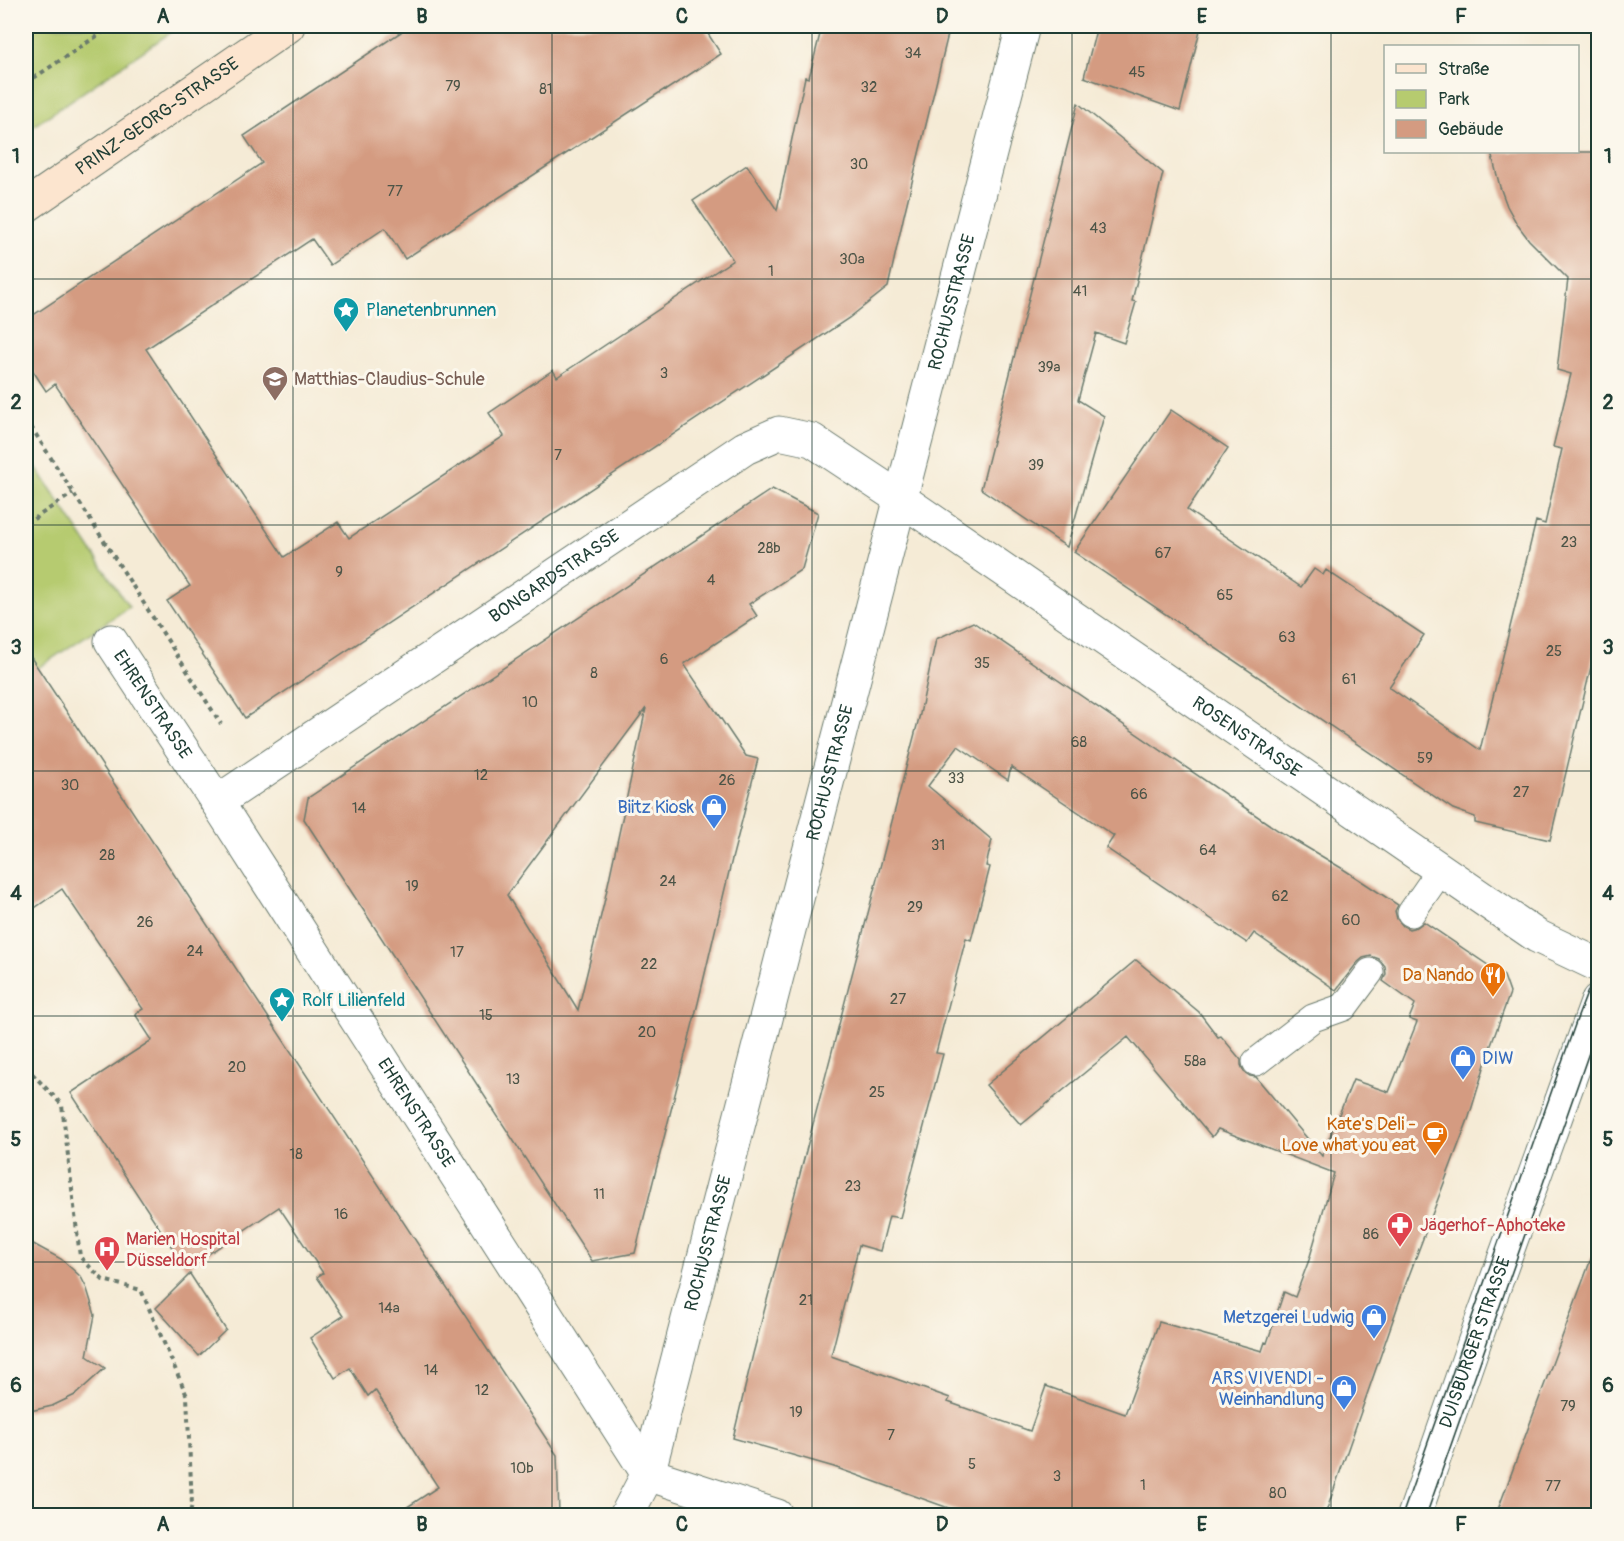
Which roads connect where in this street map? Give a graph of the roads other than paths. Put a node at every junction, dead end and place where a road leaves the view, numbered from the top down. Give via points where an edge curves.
1 (288, 26) edge
2 (1023, 26) edge
3 (26, 206) edge
4 (901, 499) junction
5 (111, 641) dead end
6 (217, 802) junction
7 (1440, 871) junction
8 (1411, 913) dead end
9 (1599, 965) edge
10 (1370, 972) dead end
11 (1599, 1000) edge
12 (1256, 1062) dead end
13 (648, 1474) junction
14 (626, 1515) edge
15 (777, 1515) edge
16 (1414, 1515) edge

1 - 3 main road, PRINZ-GEORG-STRASSE
2 - 4 street, ROCHUSSTRASSE
4 - 6 street, BONGARDSTRASSE via 812,440 779,433 745,448
4 - 7 street, ROSENSTRASSE
4 - 13 street, ROCHUSSTRASSE
5 - 6 street, EHRENSTRASSE
6 - 13 street, EHRENSTRASSE
7 - 8 lane
7 - 9 street, ROSENSTRASSE via 1537,936
10 - 12 lane via 1344,1007 1313,1018
11 - 16 street, DUISBURGER STRASSE
13 - 14 street, ROCHUSSTRASSE
13 - 15 street

